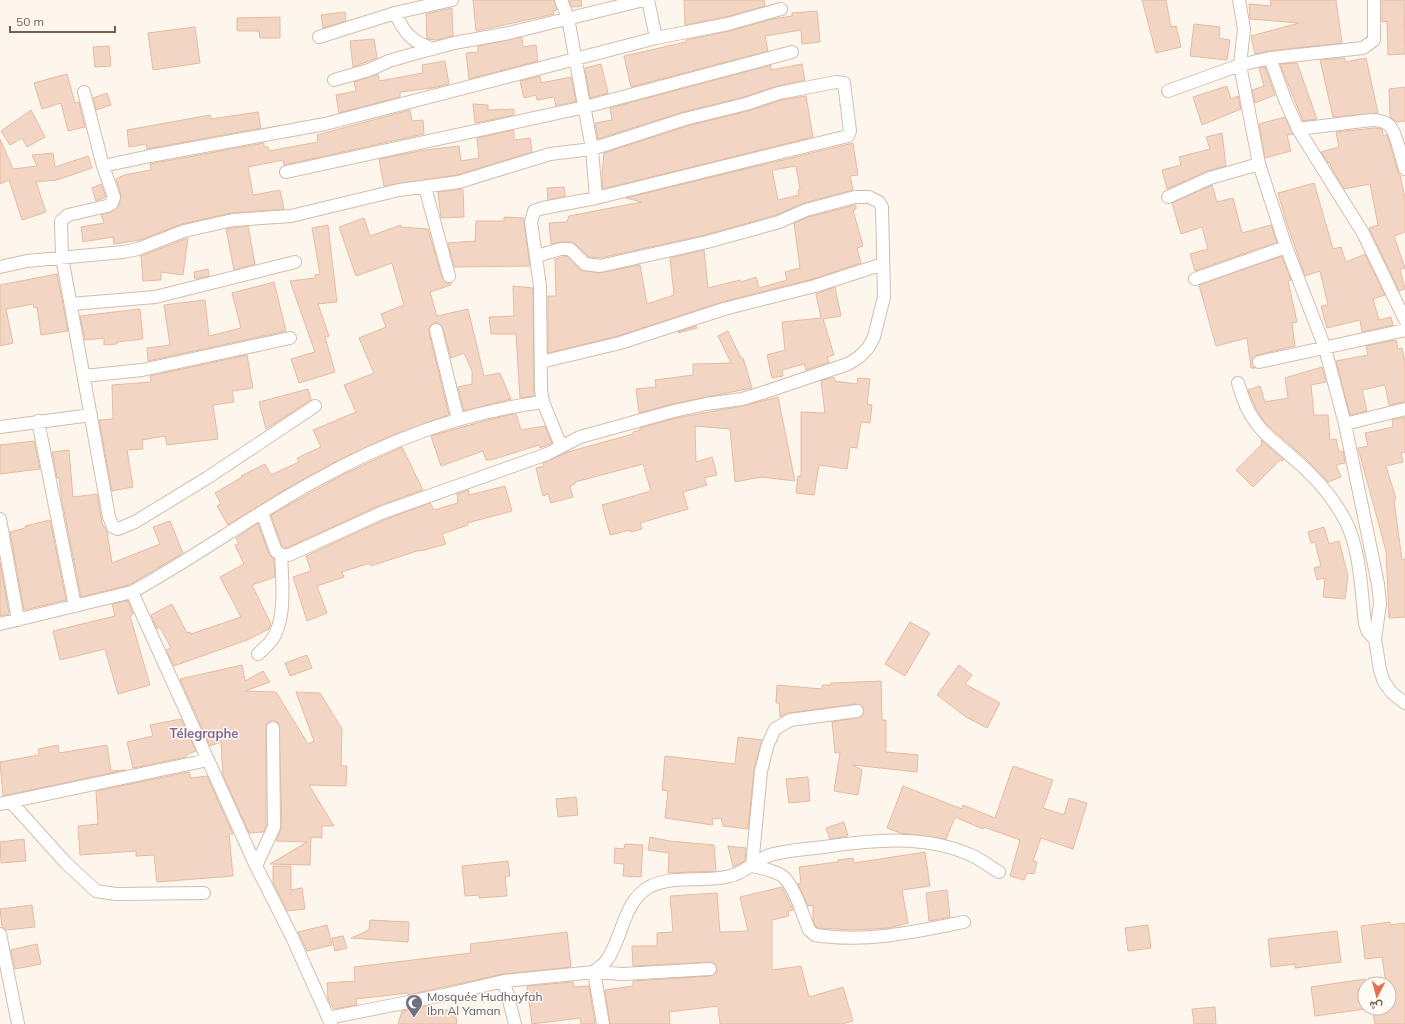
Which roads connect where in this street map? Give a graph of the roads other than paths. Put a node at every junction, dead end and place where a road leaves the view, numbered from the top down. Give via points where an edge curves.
1 (452, 0) edge
2 (561, 0) edge
3 (644, 0) edge
4 (648, 0) edge
5 (1239, 0) edge
6 (1374, 0) edge
7 (781, 9) dead end
8 (395, 13) junction
9 (568, 18) junction
10 (318, 37) dead end
11 (656, 38) junction
12 (433, 49) junction
13 (792, 52) dead end
14 (1270, 58) junction
15 (575, 60) junction
16 (1240, 65) junction
17 (334, 80) dead end
18 (1168, 91) dead end
19 (84, 92) dead end
20 (585, 107) junction
21 (1298, 129) junction
22 (592, 149) junction
23 (1259, 164) junction
24 (103, 166) junction
25 (1405, 169) edge
26 (286, 172) dead end
27 (424, 187) junction
28 (1168, 197) dead end
29 (596, 198) junction
30 (1286, 247) junction
31 (537, 256) junction
32 (62, 257) junction
33 (295, 262) dead end
34 (883, 264) junction
35 (0, 267) edge
36 (449, 276) dead end
37 (1195, 279) dead end
38 (71, 304) junction
39 (1405, 320) edge
40 (436, 330) dead end
41 (1405, 330) edge
42 (290, 338) dead end
43 (1325, 348) junction
44 (541, 362) junction
45 (1259, 362) dead end
46 (84, 376) junction
47 (1238, 383) dead end
48 (543, 402) junction
49 (315, 406) dead end
50 (1405, 409) edge
51 (91, 415) junction
52 (458, 419) junction
53 (38, 421) junction
54 (1345, 424) junction
55 (0, 427) edge
56 (561, 446) junction
57 (262, 513) junction
58 (0, 520) edge
59 (281, 555) junction
60 (132, 592) junction
61 (75, 606) junction
62 (18, 620) junction
63 (0, 624) edge
64 (1375, 639) junction
65 (258, 654) dead end
66 (1405, 704) edge
67 (857, 711) dead end
68 (273, 728) dead end
69 (208, 760) junction
70 (5, 803) edge
71 (256, 866) junction
72 (752, 866) junction
73 (999, 872) dead end
74 (204, 893) dead end
75 (964, 922) dead end
76 (0, 934) edge
77 (710, 969) dead end
78 (594, 972) junction
79 (504, 981) junction
80 (330, 1021) edge
81 (18, 1024) edge
82 (515, 1024) edge
83 (603, 1024) edge

1 - 8 street
2 - 9 street
3 - 9 street
4 - 11 street
5 - 16 street via 1244,29
6 - 14 street via 1375,34 1369,45 1363,48
7 - 11 street via 728,24
8 - 10 street
8 - 12 street via 408,36 419,44
9 - 12 street
9 - 15 street
11 - 15 street
12 - 17 street
13 - 20 street
14 - 16 street
14 - 21 street
15 - 20 street
15 - 24 street via 325,124
16 - 18 street
16 - 23 street
19 - 24 street
20 - 22 street
20 - 26 street
21 - 25 street via 1371,120 1382,121 1394,134
21 - 39 street via 1363,233
22 - 27 street via 550,154 475,178
22 - 29 street
22 - 29 street via 685,119 779,93 836,82 844,83 850,131 848,136
23 - 28 street via 1210,178
23 - 30 street
24 - 32 street via 114,197 112,203 68,216 61,221
27 - 32 street via 373,196 291,216 233,220 184,231 138,249
27 - 36 street
29 - 31 street via 534,211 531,222
30 - 37 street
30 - 43 street
31 - 34 street via 570,249 585,264 594,267 604,266 707,242 855,197 868,197 879,202 882,207
31 - 44 street
32 - 35 street
32 - 38 street
33 - 38 street via 155,297
34 - 44 street via 815,286 724,309 620,342
34 - 56 street via 884,297 874,338 859,357 848,364 742,399 674,411 580,438
38 - 46 street
40 - 52 street
41 - 43 street
42 - 46 street via 142,370
43 - 45 street
43 - 54 street
44 - 48 street
46 - 51 street
47 - 64 street via 1252,417 1266,436 1300,464 1333,502 1345,521 1359,573 1365,624
48 - 52 street via 505,407
48 - 56 street
49 - 51 street via 207,478 136,522 118,530 113,527 109,517
50 - 54 street
51 - 53 street
52 - 57 street via 413,433 375,450 312,482
53 - 55 street
53 - 61 street
54 - 64 street via 1378,584 1380,604
56 - 59 street via 547,454 381,513 295,553
57 - 59 street via 276,551
57 - 60 street
58 - 62 street
59 - 65 street via 282,602 279,622 272,640
60 - 61 street
60 - 69 street
61 - 62 street
62 - 63 street
64 - 66 street via 1384,682
67 - 72 street via 790,720 776,729 768,744 761,771
68 - 71 street via 274,827
69 - 70 street
69 - 71 street
70 - 74 street via 96,891 116,894
71 - 80 street
72 - 73 street via 768,856 781,853 854,843 911,840 973,856
72 - 75 street via 771,871 789,882 809,930 815,935 882,937
72 - 78 street via 729,877 668,880 649,888 636,898 607,960
76 - 81 street
77 - 78 street via 623,974
78 - 79 street
78 - 83 street
79 - 80 street
79 - 82 street

